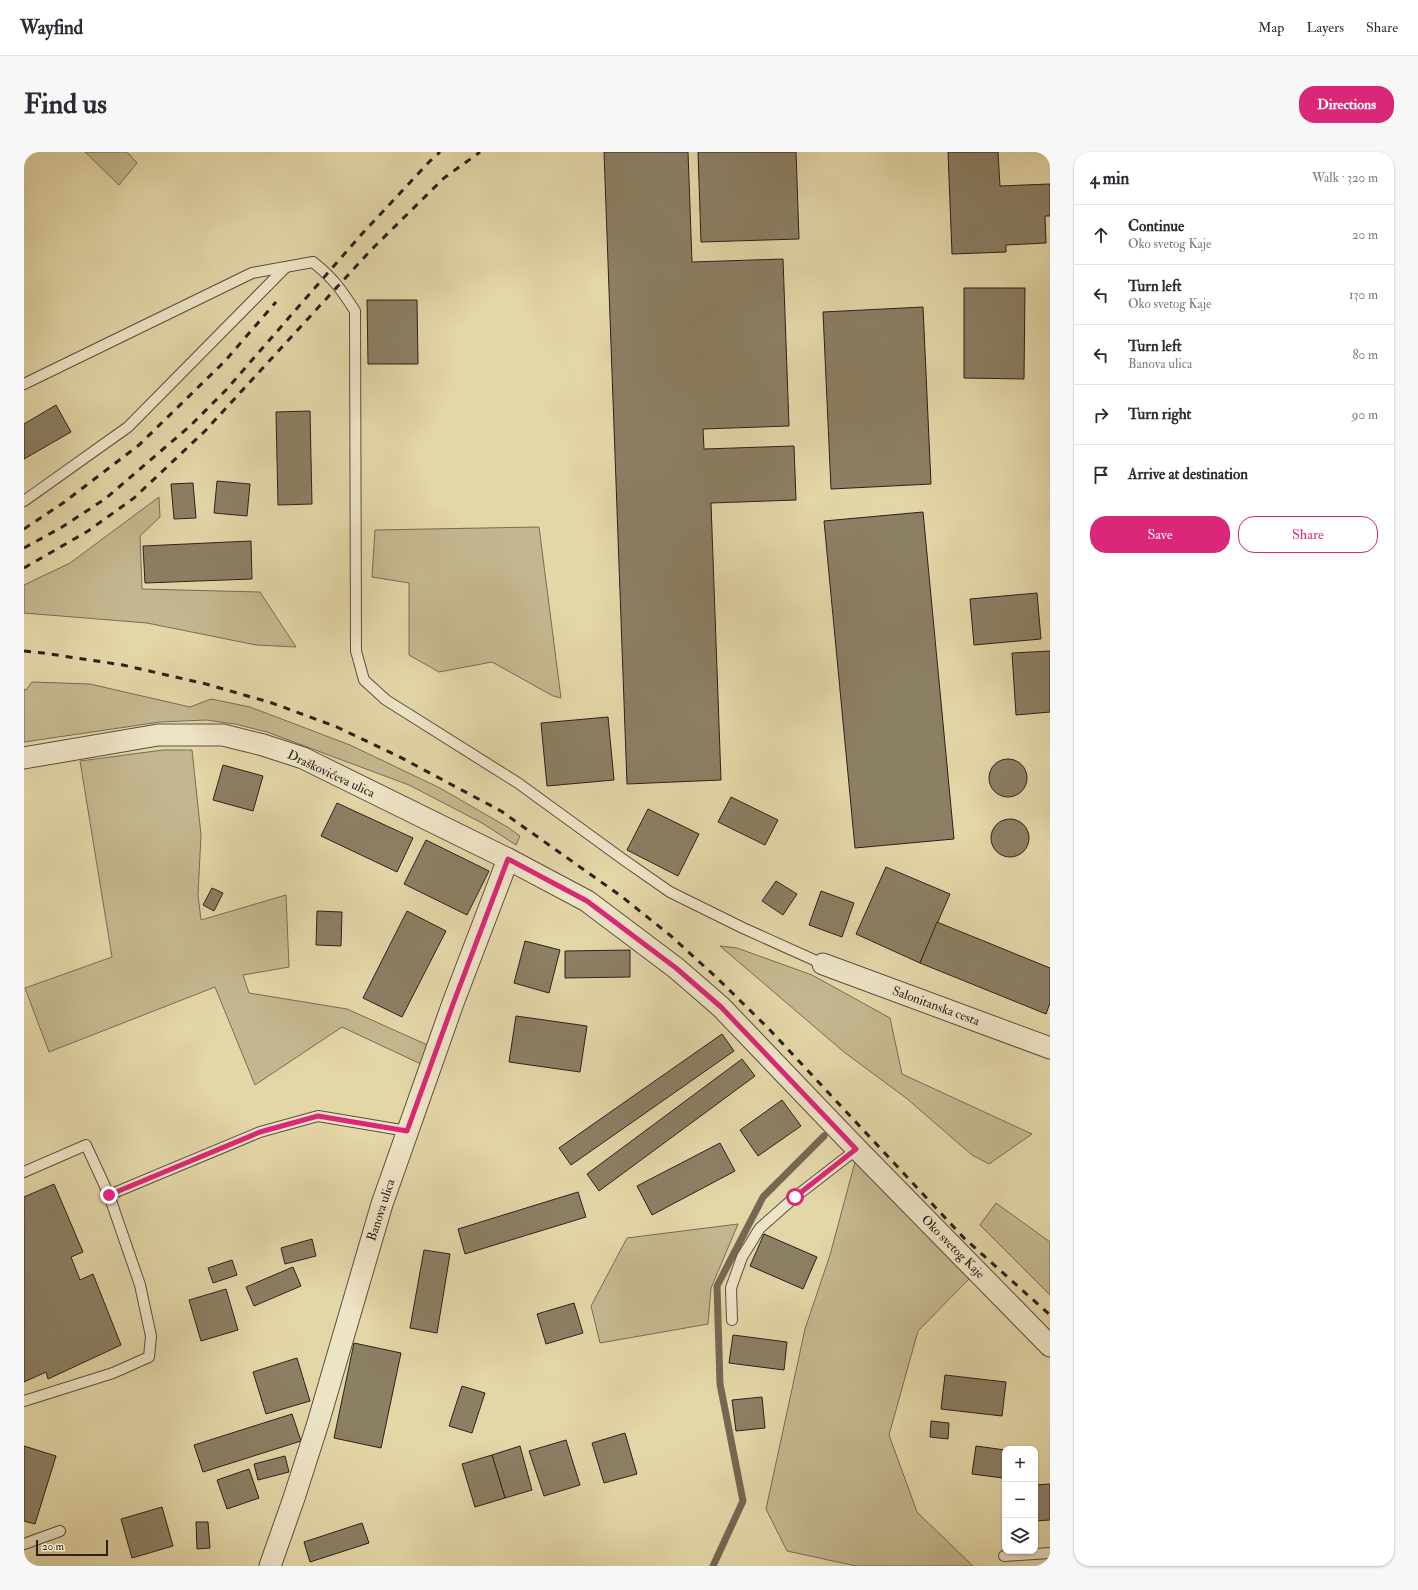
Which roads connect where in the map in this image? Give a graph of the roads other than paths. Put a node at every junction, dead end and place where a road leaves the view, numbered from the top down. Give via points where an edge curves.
1 (286, 267) junction
2 (24, 384) edge
3 (24, 501) edge
4 (24, 758) edge
5 (508, 859) junction
6 (823, 964) joint
7 (1050, 1048) edge
8 (407, 1131) junction
9 (856, 1149) junction
10 (24, 1172) edge
11 (109, 1195) junction
12 (732, 1320) dead end
13 (1050, 1346) edge
14 (24, 1401) edge
15 (60, 1531) dead end
16 (24, 1544) edge
17 (1050, 1553) edge
18 (1004, 1556) dead end
19 (270, 1566) edge

1 - 2 lane via 252,273
1 - 3 lane via 128,427
1 - 6 lane via 313,262 339,286 355,311 356,651 364,680 386,700 518,783 670,892
4 - 5 street, Draškovićeva ulica via 158,735 223,735 302,758
5 - 8 street, Banova ulica
5 - 9 street, Oko svetog Kaje via 587,901 676,968 726,1012
6 - 7 street, Salonitanska cesta
8 - 11 lane via 318,1116 260,1132
8 - 19 street, Banova ulica via 382,1204 316,1431
9 - 12 lane via 760,1228 742,1257 731,1288
9 - 13 street, Oko svetog Kaje
10 - 11 lane via 86,1145
11 - 14 lane via 140,1286 151,1336 149,1357 113,1373
15 - 16 lane
17 - 18 lane

